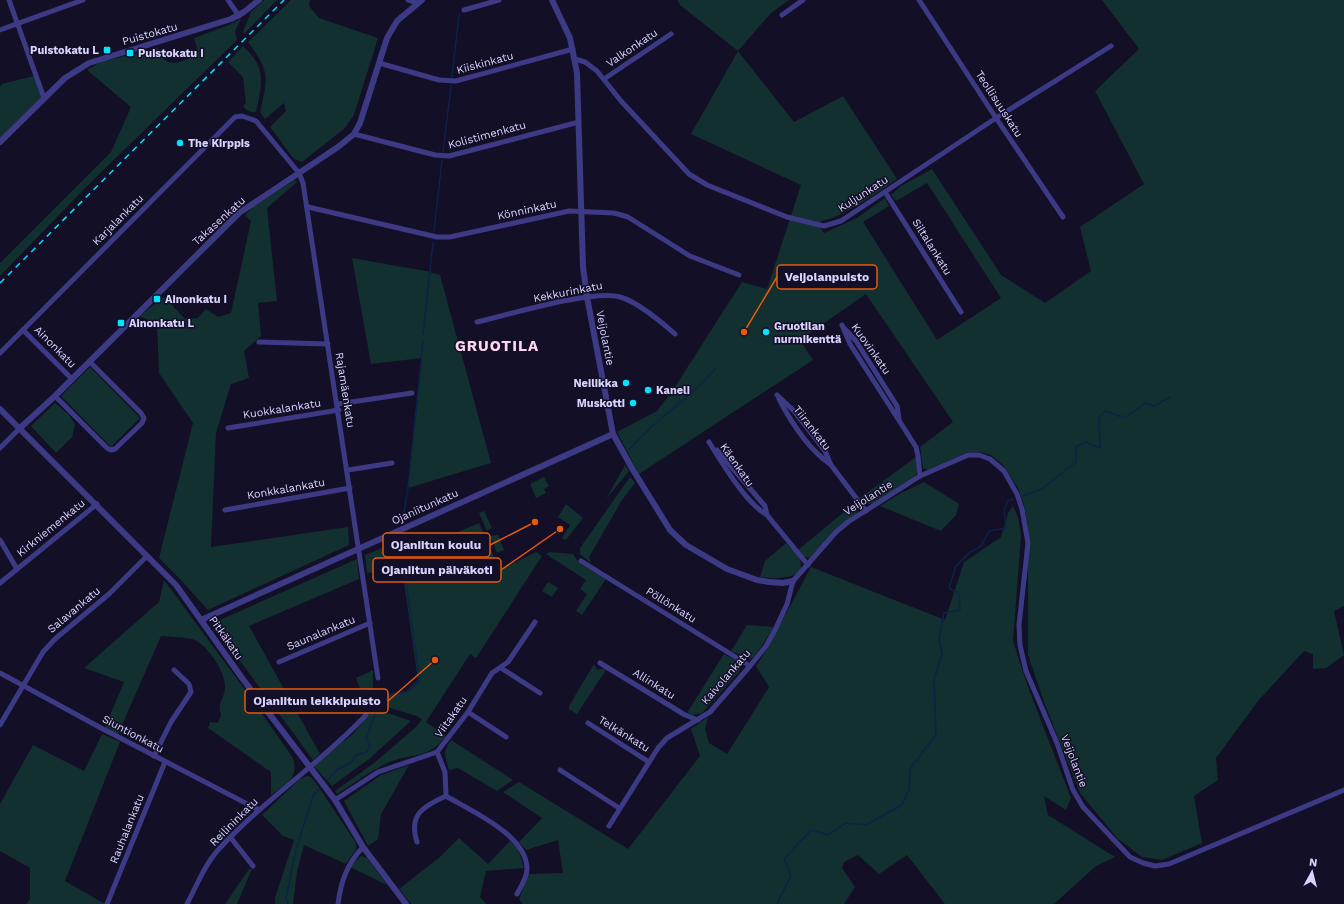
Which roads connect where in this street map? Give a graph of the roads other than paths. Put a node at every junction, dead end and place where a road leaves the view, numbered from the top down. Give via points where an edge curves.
1 (9, 0) edge
2 (83, 0) edge
3 (228, 0) edge
4 (259, 0) edge
5 (408, 0) edge
6 (499, 0) edge
7 (552, 0) edge
8 (803, 0) edge
9 (920, 0) edge
10 (420, 1) edge
11 (464, 10) dead end
12 (782, 15) dead end
13 (238, 16) junction
14 (18, 23) junction
15 (0, 30) edge
16 (671, 34) dead end
17 (1111, 46) dead end
18 (573, 49) junction
19 (575, 59) junction
20 (379, 63) junction
21 (604, 79) junction
22 (44, 98) junction
23 (996, 118) junction
24 (256, 121) joint
25 (579, 122) junction
26 (354, 134) junction
27 (0, 142) edge
28 (299, 173) junction
29 (886, 192) junction
30 (308, 207) junction
31 (582, 212) junction
32 (1064, 217) dead end
33 (739, 275) dead end
34 (587, 297) junction
35 (961, 312) dead end
36 (477, 322) dead end
37 (23, 330) junction
38 (675, 334) dead end
39 (259, 342) dead end
40 (328, 344) junction
41 (0, 353) edge
42 (90, 362) junction
43 (72, 379) junction
44 (412, 393) dead end
45 (55, 396) junction
46 (338, 404) junction
47 (0, 409) edge
48 (338, 410) junction
49 (900, 420) junction
50 (20, 428) junction
51 (228, 428) dead end
52 (613, 434) junction
53 (0, 448) edge
54 (392, 463) dead end
55 (831, 465) junction
56 (348, 470) junction
57 (920, 476) junction
58 (350, 488) junction
59 (97, 504) junction
60 (225, 510) dead end
61 (866, 510) junction
62 (767, 515) junction
63 (0, 540) edge
64 (359, 548) junction
65 (147, 556) junction
66 (581, 562) dead end
67 (808, 564) junction
68 (18, 569) junction
69 (793, 581) junction
70 (0, 583) edge
71 (201, 620) junction
72 (535, 622) dead end
73 (370, 623) junction
74 (279, 662) dead end
75 (600, 663) dead end
76 (750, 666) junction
77 (501, 668) junction
78 (174, 670) dead end
79 (0, 673) edge
80 (378, 678) dead end
81 (22, 686) junction
82 (540, 693) dead end
83 (468, 712) junction
84 (366, 715) dead end
85 (698, 720) junction
86 (588, 723) dead end
87 (0, 725) edge
88 (506, 736) dead end
89 (437, 752) junction
90 (154, 756) junction
91 (165, 762) junction
92 (649, 762) junction
93 (309, 766) junction
94 (560, 770) dead end
95 (1344, 790) edge
96 (446, 796) junction
97 (335, 800) junction
98 (619, 808) junction
99 (259, 810) junction
100 (609, 826) dead end
101 (231, 838) junction
102 (417, 842) dead end
103 (363, 847) junction
104 (253, 866) dead end
105 (518, 894) dead end
106 (108, 904) edge
107 (187, 904) edge
108 (338, 904) edge
109 (406, 904) edge

1 - 14 street
2 - 14 street
3 - 13 street
4 - 13 street, Puistokatu
5 - 10 street
6 - 11 street
7 - 18 street, Veijolantie
8 - 12 street
9 - 23 street, Teollisuuskatu
10 - 20 street, Takasenkatu via 397,21 387,38
13 - 22 street, Puistokatu via 89,63 65,78
14 - 15 street
14 - 22 street
16 - 21 street, Valkonkatu
17 - 23 street, Kuljunkatu
18 - 19 street, Veijolantie
18 - 20 street, Kiiskinkatu via 456,81 439,80
19 - 21 street, Kuljunkatu via 591,65
19 - 25 street, Veijolantie
20 - 26 street, Takasenkatu via 360,124
21 - 29 street, Kuljunkatu via 621,101 689,174 707,185 787,217 824,226 841,221
22 - 27 street, Puistokatu
23 - 29 street, Kuljunkatu
23 - 32 street, Teollisuuskatu
24 - 28 street, Rajamäenkatu
24 - 37 street, Karjalankatu via 242,116 235,117
25 - 26 street, Kolistimenkatu via 449,156 435,155
25 - 31 street, Veijolantie
26 - 28 street, Takasenkatu
28 - 30 street, Rajamäenkatu
28 - 42 street, Takasenkatu via 239,213
29 - 35 street, Siltalankatu
30 - 31 street, Könninkatu via 450,237 569,211
30 - 40 street, Rajamäenkatu
31 - 33 street, Könninkatu via 622,214 690,256
31 - 34 street, Veijolantie via 583,267
34 - 36 street, Kekkurinkatu
34 - 38 street, Kekkurinkatu via 621,297 663,322
34 - 52 street, Veijolantie
37 - 41 street, Karjalankatu
37 - 43 street, Ainonkatu
39 - 40 street
40 - 46 street, Rajamäenkatu
42 - 43 street, Takasenkatu
42 - 45 street via 141,413 144,418 142,423 111,450
43 - 45 street, Takasenkatu
44 - 46 street
45 - 50 street, Takasenkatu
46 - 48 street, Rajamäenkatu
47 - 50 street, Pitkäkatu
48 - 51 street, Kuokkalankatu
48 - 56 street, Rajamäenkatu
49 - 49 street, Kuovinkatu via 897,406 856,341 842,325 850,344 890,409
49 - 57 street, Kuovinkatu via 916,447
50 - 53 street, Takasenkatu
50 - 59 street, Pitkäkatu
52 - 64 street, Ojaniitunkatu
52 - 69 street, Veijolantie via 670,530 686,545 741,575 769,582
54 - 56 street
55 - 55 street, Tiirankatu via 825,451 794,411 777,395 789,417 820,457
55 - 61 street, Tiirankatu
56 - 58 street, Rajamäenkatu
57 - 61 street, Veijolantie
57 - 95 street, Veijolantie via 968,455 990,459 1004,470 1022,509 1028,543 1019,625 1020,645 1026,671 1073,790 1083,807 1130,857 1155,866 1169,864
58 - 60 street, Konkkalankatu
58 - 64 street, Rajamäenkatu
59 - 65 street, Pitkäkatu
59 - 68 street, Kirkniemenkatu
61 - 67 street, Veijolantie via 836,532
62 - 62 street, Käenkatu via 765,506 709,442 758,510
62 - 67 street, Käenkatu
63 - 68 street
64 - 71 street, Ojaniitunkatu
64 - 73 street, Rajamäenkatu
65 - 71 street, Pitkäkatu via 176,586
65 - 81 street, Salavankatu via 109,594 49,645
66 - 76 street, Pöllönkatu
67 - 69 street, Veijolantie
68 - 70 street, Kirkniemenkatu
69 - 76 street, Kaivolankatu via 787,604 775,630
71 - 93 street, Pitkäkatu
72 - 77 street, Viitakatu via 508,662
73 - 74 street, Saunalankatu
73 - 80 street, Rajamäenkatu
75 - 85 street, Allinkatu via 685,715
76 - 85 street, Kaivolankatu via 710,712
77 - 82 street
77 - 83 street, Viitakatu via 492,674
78 - 90 street via 189,684 191,692
79 - 81 street, Siuntionkatu
81 - 87 street, Salavankatu
81 - 90 street, Siuntionkatu
83 - 88 street
83 - 89 street, Viitakatu
84 - 93 street, Reilininkatu via 349,734
85 - 92 street, Kaivolankatu via 667,738
86 - 92 street, Telkänkatu
89 - 96 street via 445,772
89 - 97 street, Viitakatu via 378,772
90 - 91 street, Siuntionkatu
91 - 99 street, Siuntionkatu
91 - 106 street, Rauhalankatu
92 - 98 street, Kaivolankatu
93 - 97 street, Pitkäkatu
93 - 99 street, Reilininkatu
94 - 98 street
96 - 102 street via 423,807 415,824 414,834
96 - 105 street via 506,832 521,848 527,870
97 - 103 street, Pitkäkatu
98 - 100 street, Kaivolankatu
99 - 101 street, Reilininkatu
101 - 104 street
101 - 107 street, Reilininkatu via 207,866
103 - 108 street via 347,868
103 - 109 street, Pitkäkatu

